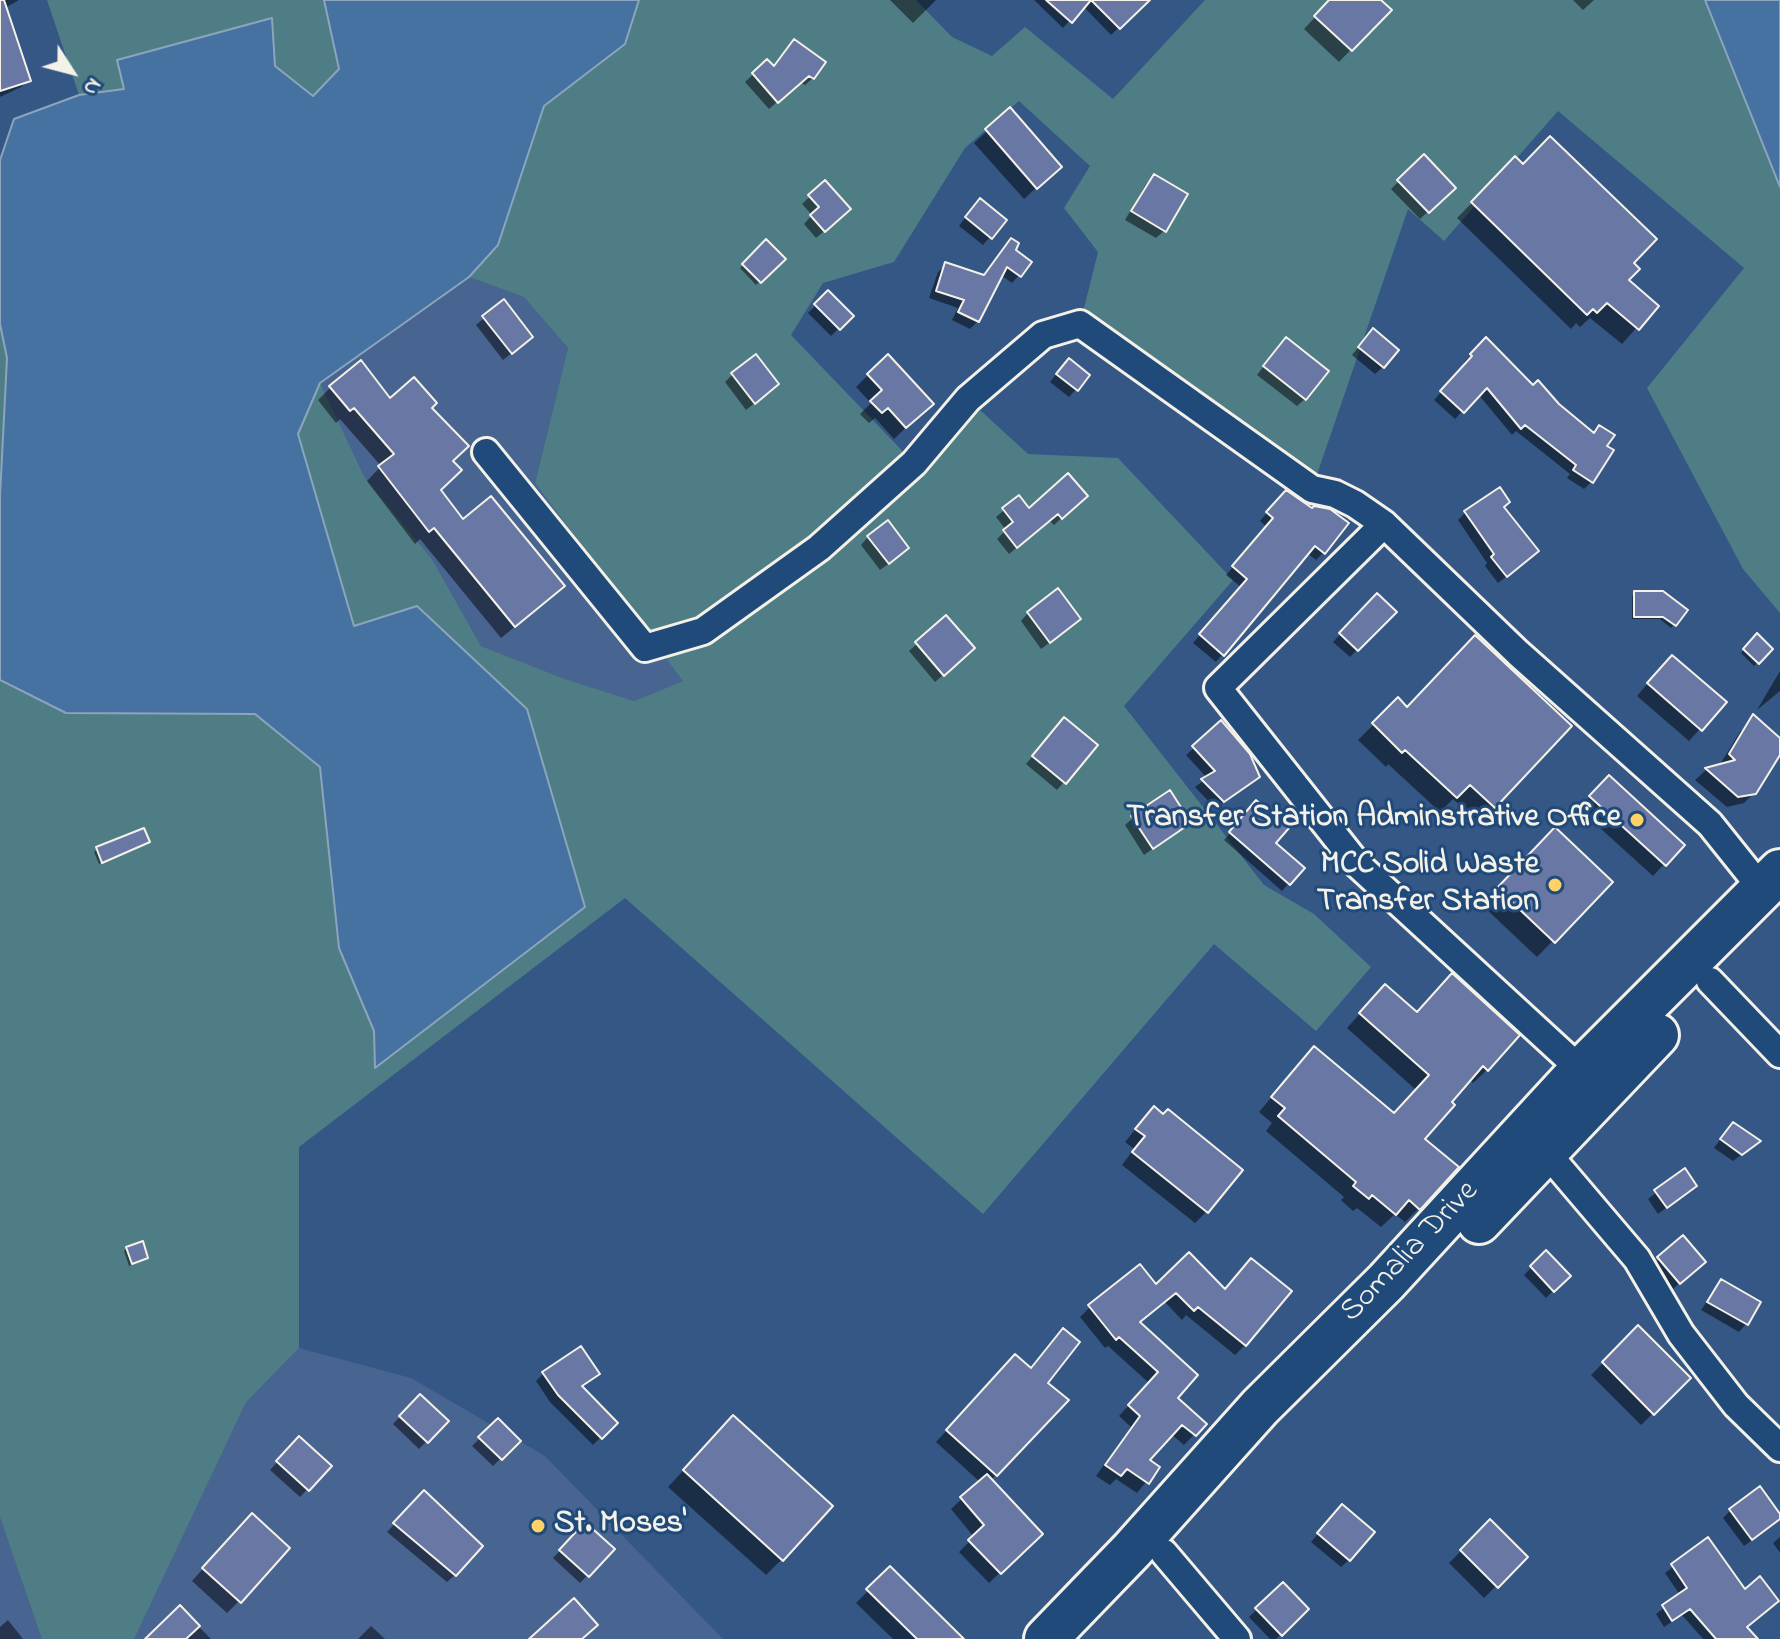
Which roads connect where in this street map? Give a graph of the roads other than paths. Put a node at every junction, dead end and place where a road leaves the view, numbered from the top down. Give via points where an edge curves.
1 (486, 452) dead end
2 (1384, 524) junction
3 (1774, 888) edge
4 (1710, 981) junction
5 (1780, 1054) edge
6 (1581, 1070) junction
7 (1546, 1152) junction
8 (1780, 1448) edge
9 (1164, 1553) junction
10 (1046, 1639) edge
11 (1086, 1639) edge
12 (1237, 1639) edge

1 - 2 street via 645,648 703,631 819,548 914,463 968,399 1043,335 1080,324 1312,489 1335,494
2 - 3 street
2 - 6 street via 1218,688 1358,865
3 - 4 main road, Somalia Drive
3 - 6 main road, Somalia Drive
4 - 5 street
4 - 7 main road, Somalia Drive
6 - 10 main road, Somalia Drive
7 - 8 street via 1637,1259 1681,1334 1736,1405
7 - 9 main road, Somalia Drive via 1298,1405
9 - 11 main road, Somalia Drive
9 - 12 street

